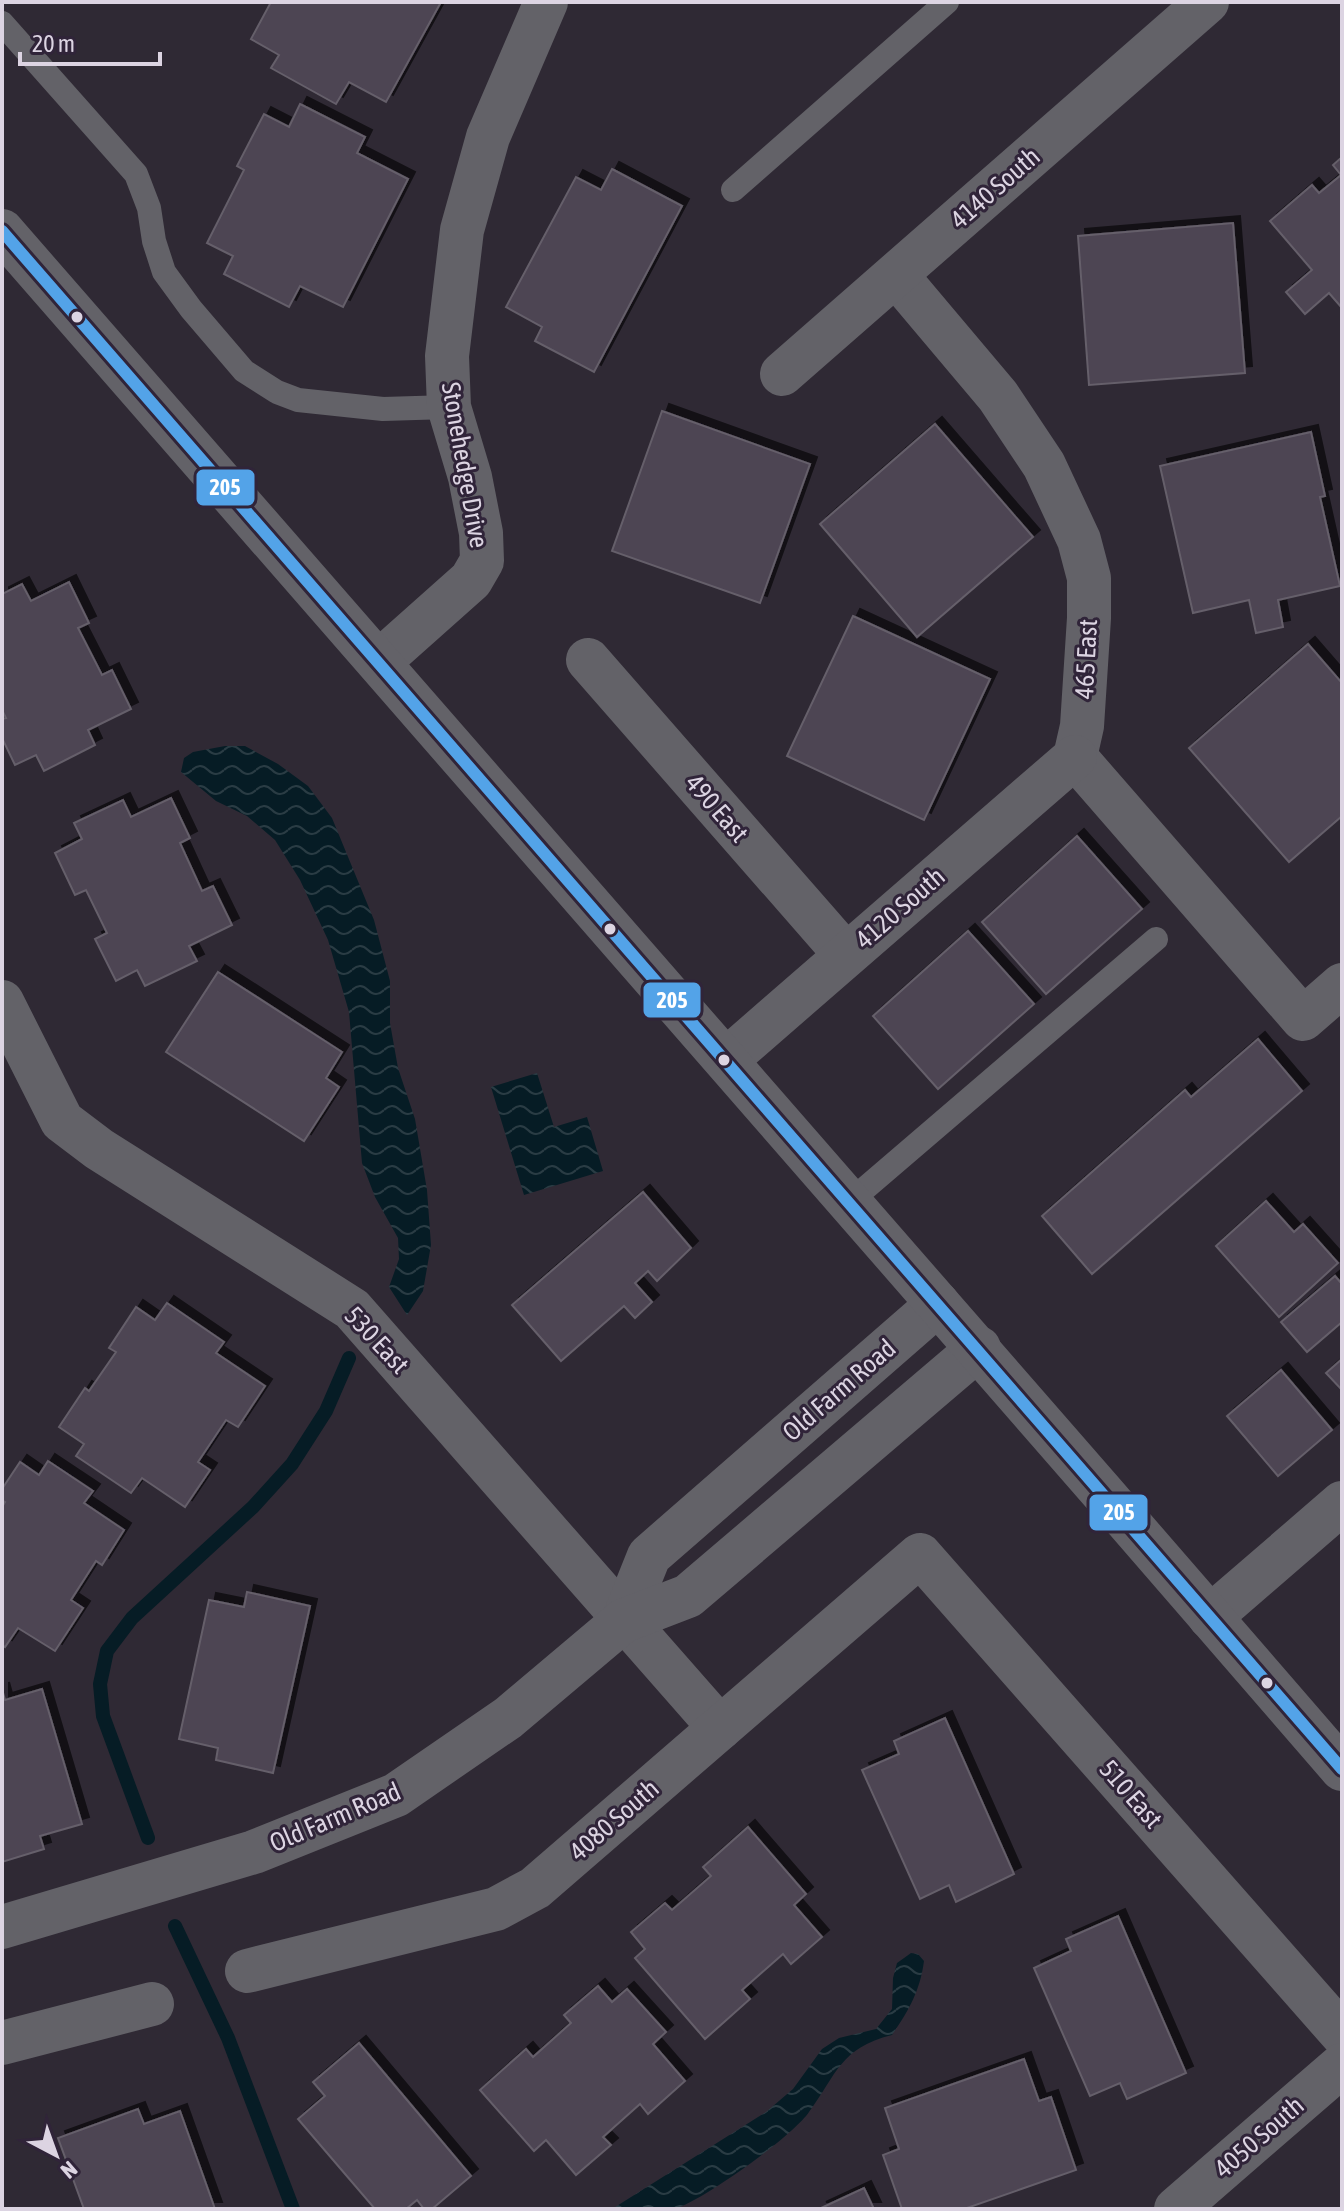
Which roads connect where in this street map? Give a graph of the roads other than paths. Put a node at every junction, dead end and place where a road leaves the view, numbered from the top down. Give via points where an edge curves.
1 (546, 2) edge
2 (947, 2) edge
3 (1207, 2) edge
4 (2, 23) edge
5 (733, 190) dead end
6 (2, 231) edge
7 (896, 275) junction
8 (782, 374) dead end
9 (449, 407) junction
10 (588, 660) dead end
11 (380, 661) junction
12 (1075, 757) junction
13 (1156, 939) dead end
14 (846, 955) junction
15 (1342, 985) edge
16 (6, 1025) edge
17 (726, 1060) junction
18 (848, 1203) junction
19 (938, 1304) junction
20 (979, 1348) junction
21 (1342, 1503) edge
22 (920, 1555) joint
23 (1210, 1617) junction
24 (623, 1621) junction
25 (720, 1728) junction
26 (1342, 1769) edge
27 (2, 1927) edge
28 (247, 1971) dead end
29 (152, 2004) dead end
30 (1342, 2034) edge
31 (2, 2043) edge
32 (1342, 2065) edge
33 (1176, 2209) edge

1 - 9 street, Stonehedge Drive via 488,137 462,230 447,356
2 - 5 lane
3 - 7 street, 4140 South
4 - 9 lane via 136,174 164,272 244,371 298,400 383,409
6 - 11 street
7 - 8 street, 4140 South
7 - 12 street, 465 East via 998,396 1044,465 1079,540 1089,578 1089,618
9 - 11 street, Stonehedge Drive via 470,477 482,561 471,580
10 - 14 street, 490 East
11 - 17 street
12 - 14 street, 4120 South
12 - 15 street via 1303,1019
13 - 18 lane
14 - 17 street, 4120 South
16 - 24 street, 530 East via 62,1121 352,1309
17 - 18 street
18 - 19 street
19 - 20 street
19 - 24 street, Old Farm Road via 649,1556
20 - 23 street
20 - 24 street, Old Farm Road via 688,1596
21 - 23 street
22 - 25 street, 4080 South
22 - 30 street, 510 East
23 - 26 street
24 - 25 street, 530 East
24 - 27 street, Old Farm Road via 508,1718 396,1795 254,1852
25 - 28 street, 4080 South via 535,1888 496,1909
29 - 31 street
32 - 33 street, 4050 South

